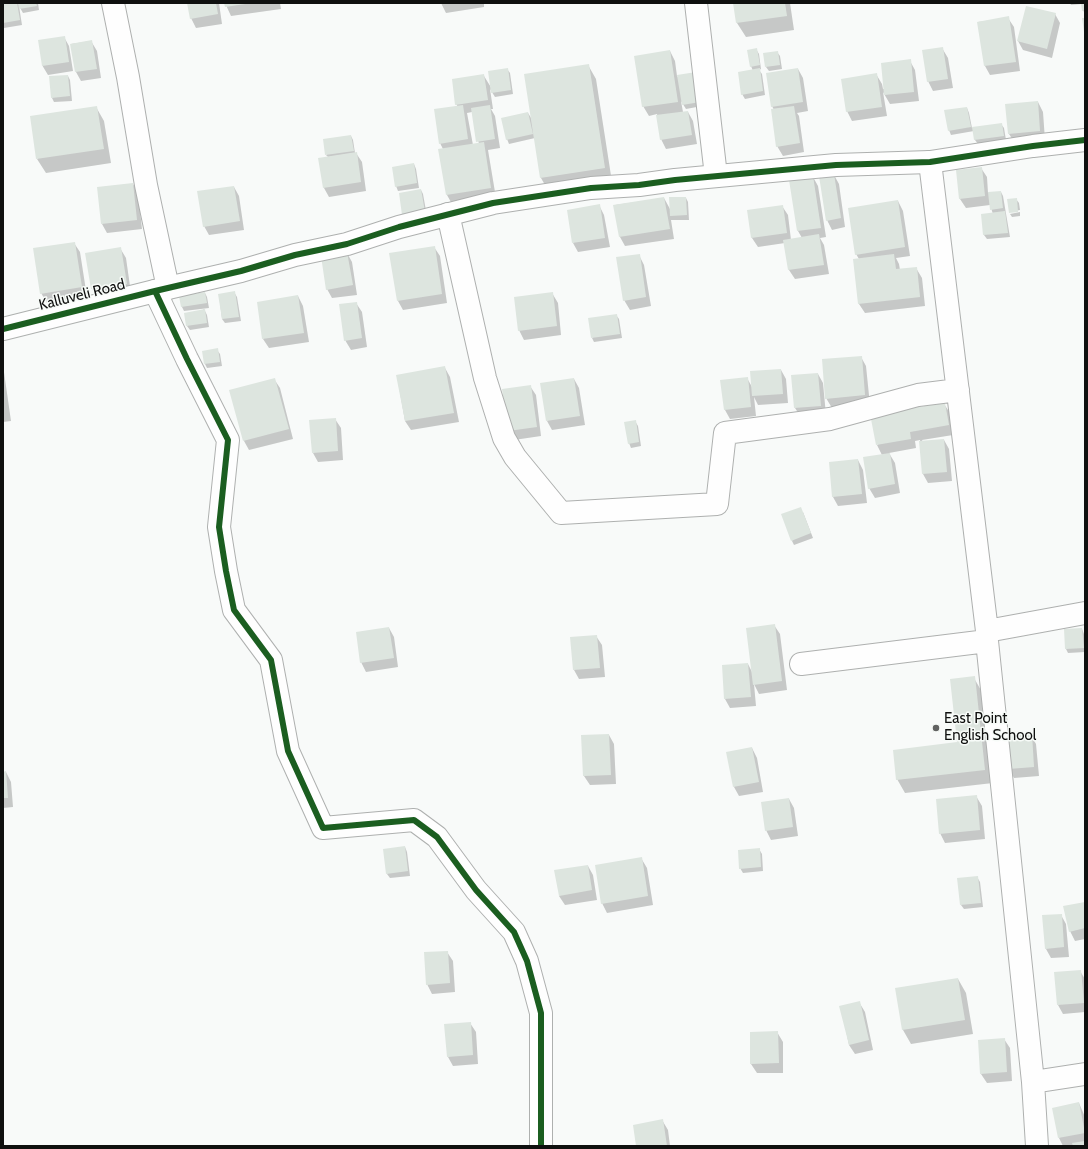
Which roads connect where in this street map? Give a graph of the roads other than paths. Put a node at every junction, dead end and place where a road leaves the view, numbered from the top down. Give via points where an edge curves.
1 (113, 3) edge
2 (696, 3) edge
3 (1085, 140) edge
4 (930, 162) junction
5 (716, 176) junction
6 (448, 214) junction
7 (162, 289) junction
8 (3, 328) edge
9 (958, 390) junction
10 (1085, 613) edge
11 (987, 636) junction
12 (801, 664) dead end
13 (1085, 1074) edge
14 (1033, 1082) junction
15 (541, 1146) edge
16 (1037, 1146) edge

1 - 7 street via 128,77
2 - 5 street
3 - 4 street, Kalluveli Road
4 - 5 street, Kalluveli Road via 836,165
4 - 9 street
5 - 6 street, Kalluveli Road via 568,191 493,203
6 - 7 street, Kalluveli Road via 347,244
6 - 9 street via 485,378 504,438 515,458 561,513 717,504 725,433 830,419 918,394
7 - 8 street, Kalluveli Road
7 - 15 street via 187,359 228,440 220,527 234,610 271,660 288,751 294,765 323,828 414,820 437,837 476,890 514,932 527,961 541,1012
9 - 11 street
10 - 11 street
11 - 12 street
11 - 14 street
13 - 14 street
14 - 16 street

